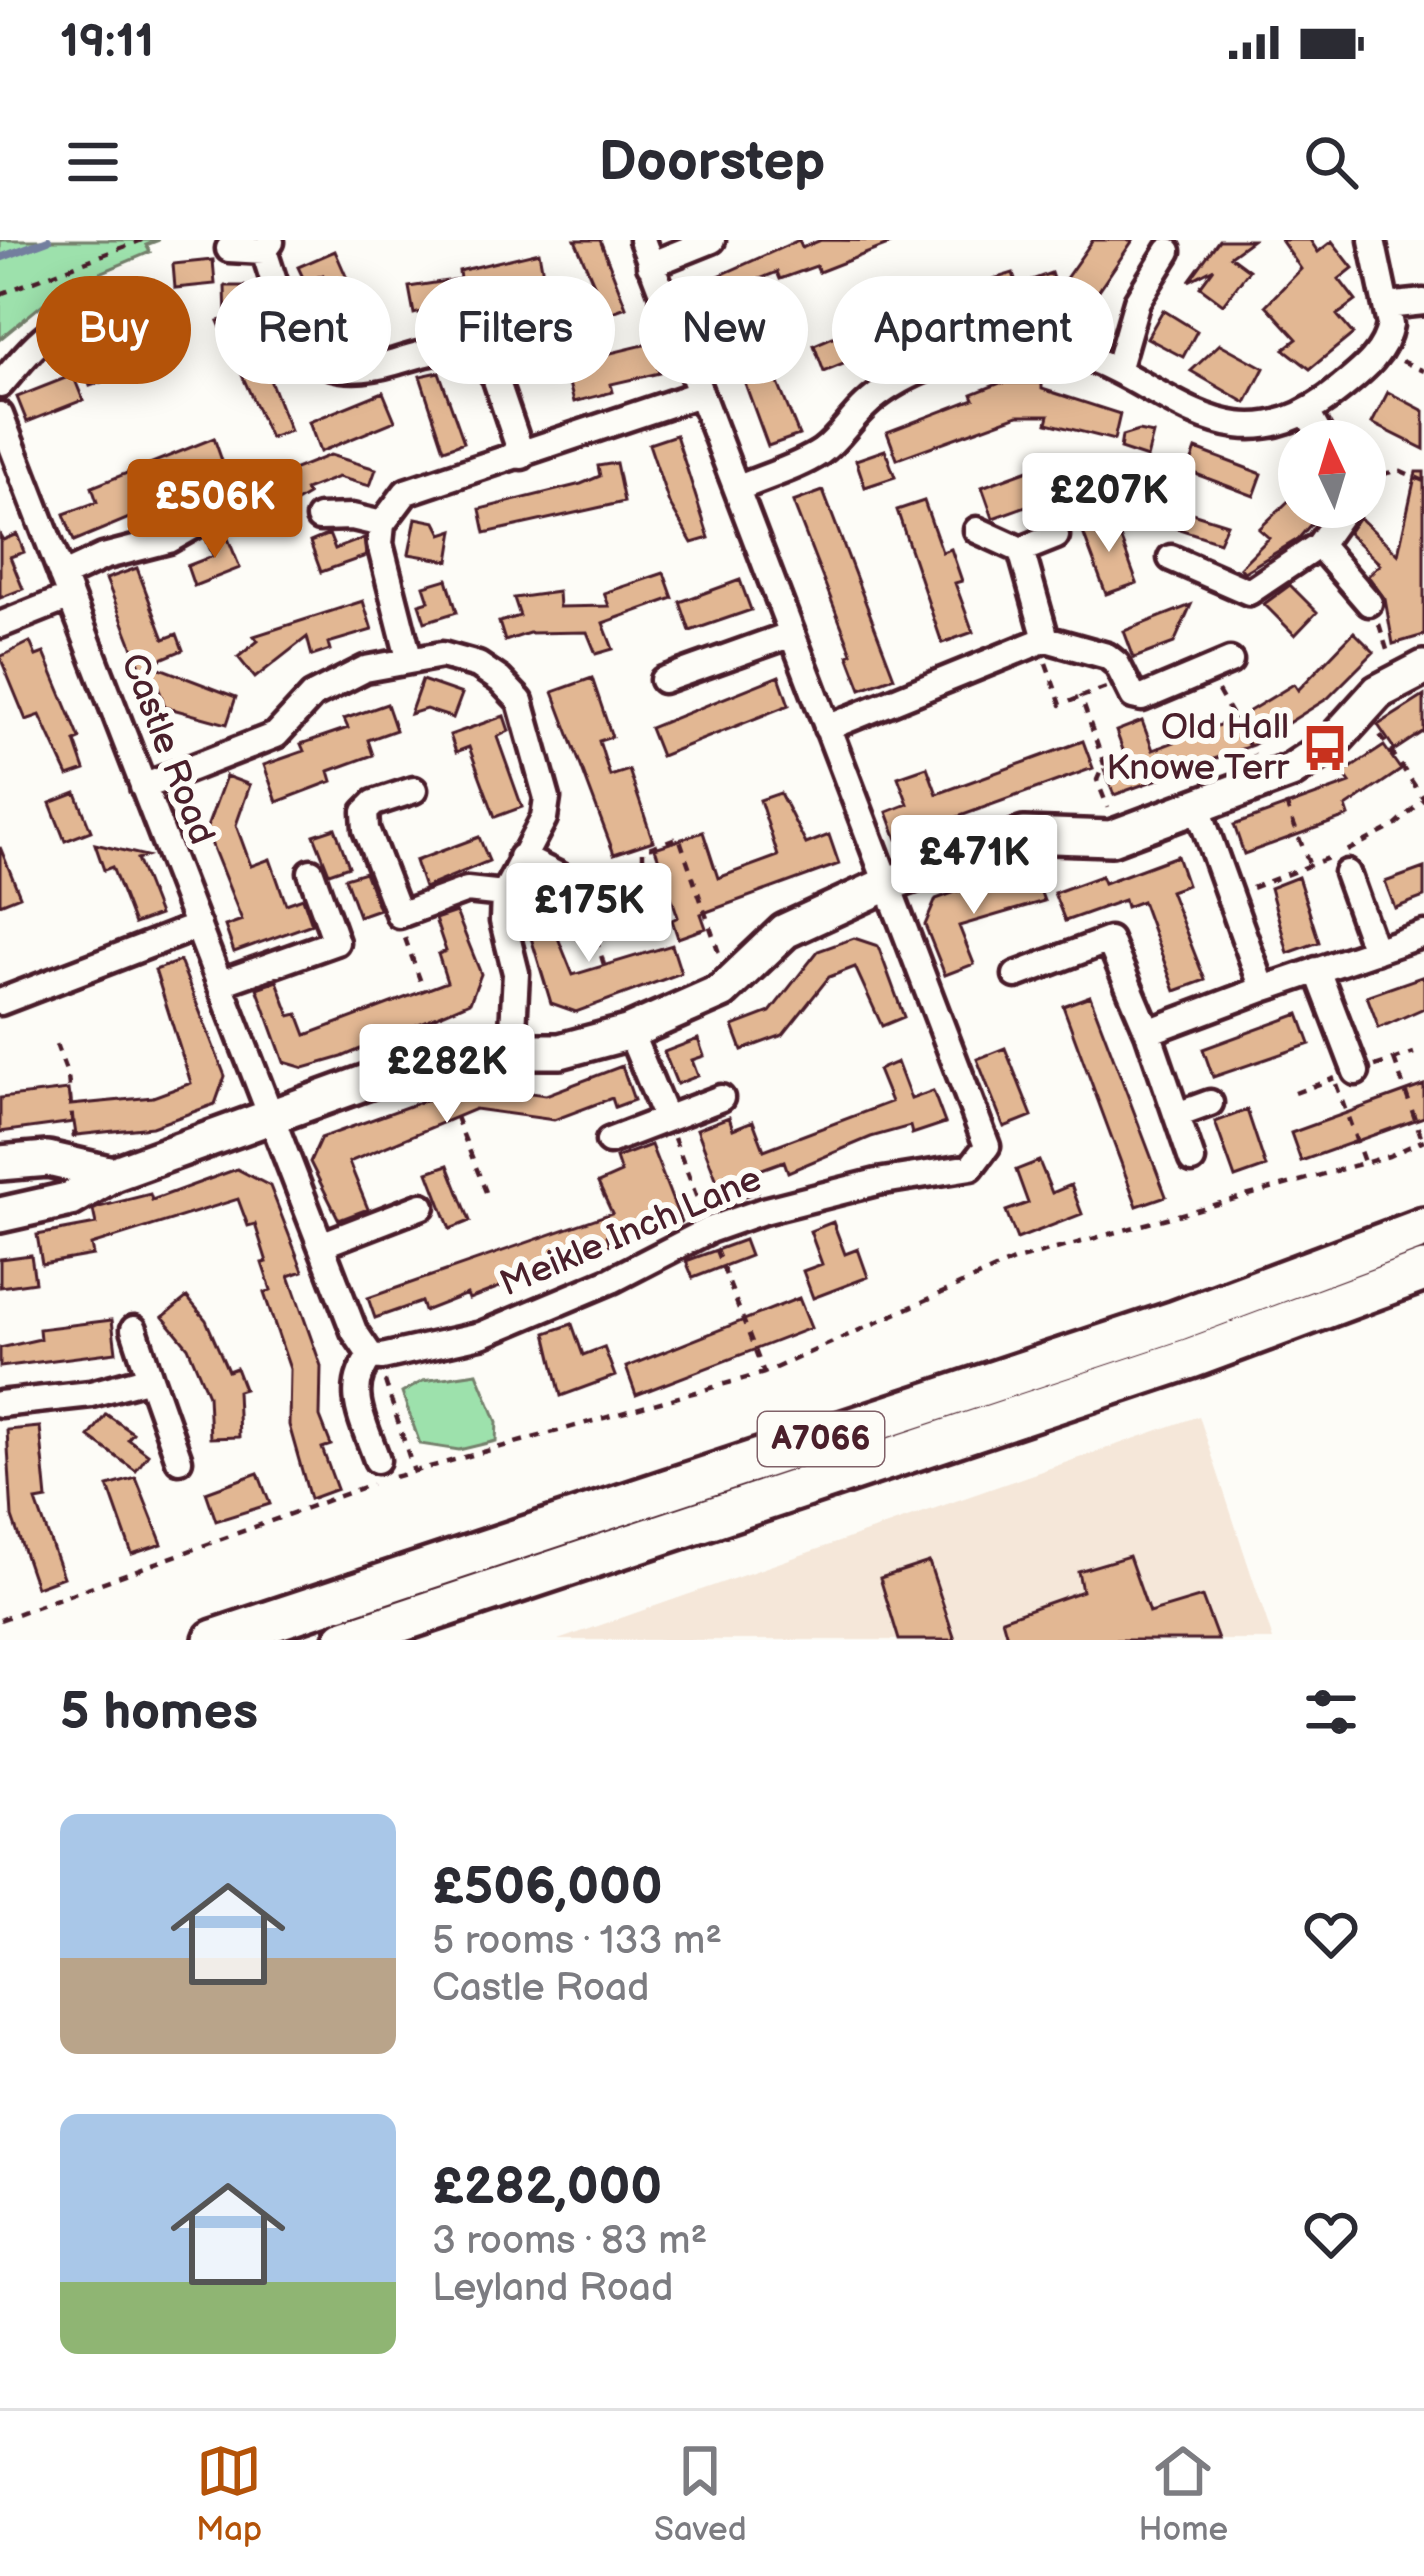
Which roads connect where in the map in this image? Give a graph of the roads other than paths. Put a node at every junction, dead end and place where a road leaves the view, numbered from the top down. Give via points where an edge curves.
1 (642, 240) edge
2 (712, 240) edge
3 (1372, 240) edge
4 (269, 245) edge
5 (230, 249) dead end
6 (1168, 251) dead end
7 (650, 265) junction
8 (1424, 302) edge
9 (1386, 306) junction
10 (36, 344) edge
11 (1118, 367) junction
12 (0, 386) edge
13 (699, 394) junction
14 (1308, 414) junction
15 (0, 415) edge
16 (1311, 420) edge
17 (522, 456) junction
18 (737, 489) junction
19 (220, 512) dead end
20 (319, 518) dead end
21 (382, 524) junction
22 (1331, 528) edge
23 (977, 530) dead end
24 (1056, 536) dead end
25 (1319, 545) junction
26 (1022, 550) junction
27 (1172, 558) dead end
28 (66, 587) junction
29 (1369, 603) road end
30 (0, 626) edge
31 (792, 634) junction
32 (1043, 643) junction
33 (409, 658) junction
34 (1218, 666) road end
35 (1411, 674) edge
36 (663, 680) dead end
37 (826, 728) junction
38 (143, 787) junction
39 (414, 790) dead end
40 (1198, 808) junction
41 (521, 857) junction
42 (311, 872) dead end
43 (1347, 873) dead end
44 (643, 884) road end
45 (885, 885) junction
46 (504, 894) junction
47 (198, 926) junction
48 (1424, 934) edge
49 (1375, 951) junction
50 (1317, 970) junction
51 (1016, 975) dead end
52 (221, 983) junction
53 (1263, 989) junction
54 (0, 1002) edge
55 (631, 1032) junction
56 (1148, 1032) junction
57 (512, 1049) junction
58 (1345, 1075) road end
59 (721, 1098) dead end
60 (1210, 1103) dead end
61 (1177, 1115) junction
62 (665, 1116) junction
63 (273, 1120) junction
64 (609, 1141) dead end
65 (1192, 1160) dead end
66 (0, 1163) edge
67 (113, 1174) junction
68 (422, 1206) dead end
69 (0, 1215) edge
70 (1424, 1228) edge
71 (321, 1244) junction
72 (1424, 1271) edge
73 (134, 1329) dead end
74 (376, 1357) junction
75 (150, 1378) junction
76 (0, 1404) edge
77 (179, 1460) dead end
78 (376, 1460) dead end
79 (214, 1640) edge
80 (345, 1640) edge

1 - 7 street
2 - 7 street
3 - 9 street
4 - 5 street
4 - 17 street via 297,344 311,358 354,369 440,349 477,352 495,376
6 - 11 street via 1137,301
7 - 13 street
8 - 9 street
9 - 14 street via 1390,325 1381,350
10 - 12 street
11 - 14 street via 1199,418 1273,424
11 - 18 street via 1040,345 997,347 942,364 887,387 817,455
13 - 17 street
13 - 18 street
14 - 16 street
15 - 28 street, Castle Road
17 - 21 street via 406,492
18 - 31 street
19 - 28 street via 169,540 103,557
20 - 21 street
21 - 33 street
22 - 25 street
23 - 26 street
24 - 26 street
25 - 27 street via 1249,592
25 - 29 street
26 - 32 street
28 - 30 street
28 - 38 street, Castle Road
31 - 36 street
31 - 37 street
32 - 34 street via 1107,656 1142,698
32 - 37 street
33 - 38 street via 335,681 276,735
33 - 41 street via 442,655 478,665 520,701 547,798
35 - 40 street via 1310,760
37 - 45 street
38 - 47 street, Castle Road
39 - 46 street via 365,812 399,915 467,890
40 - 45 street via 1118,835 1024,835
40 - 53 street
41 - 44 street via 602,897
41 - 46 street
42 - 52 street via 336,942
43 - 49 street
45 - 55 street via 785,931 730,986
45 - 74 street, Meikle Inch Lane via 984,1134 987,1146 971,1167 763,1211 481,1335
46 - 57 street via 516,973
47 - 52 street, Castle Road
47 - 54 street
48 - 49 street
49 - 50 street
50 - 53 street
50 - 58 street
51 - 56 street via 1109,940
52 - 63 street, Castle Road
53 - 56 street
55 - 57 street via 560,1051
55 - 62 street
56 - 61 street
57 - 63 street via 452,1051
59 - 62 street
60 - 61 street
61 - 65 street
62 - 64 street
63 - 67 street
63 - 71 street
66 - 67 street via 76,1162
67 - 69 street via 60,1203
68 - 71 street
70 - 79 main road, A7066 via 1132,1336
71 - 74 street via 354,1331
72 - 80 main road, A7066 via 1191,1358
73 - 75 street
74 - 78 street via 355,1374 353,1388
75 - 76 street
75 - 77 street

